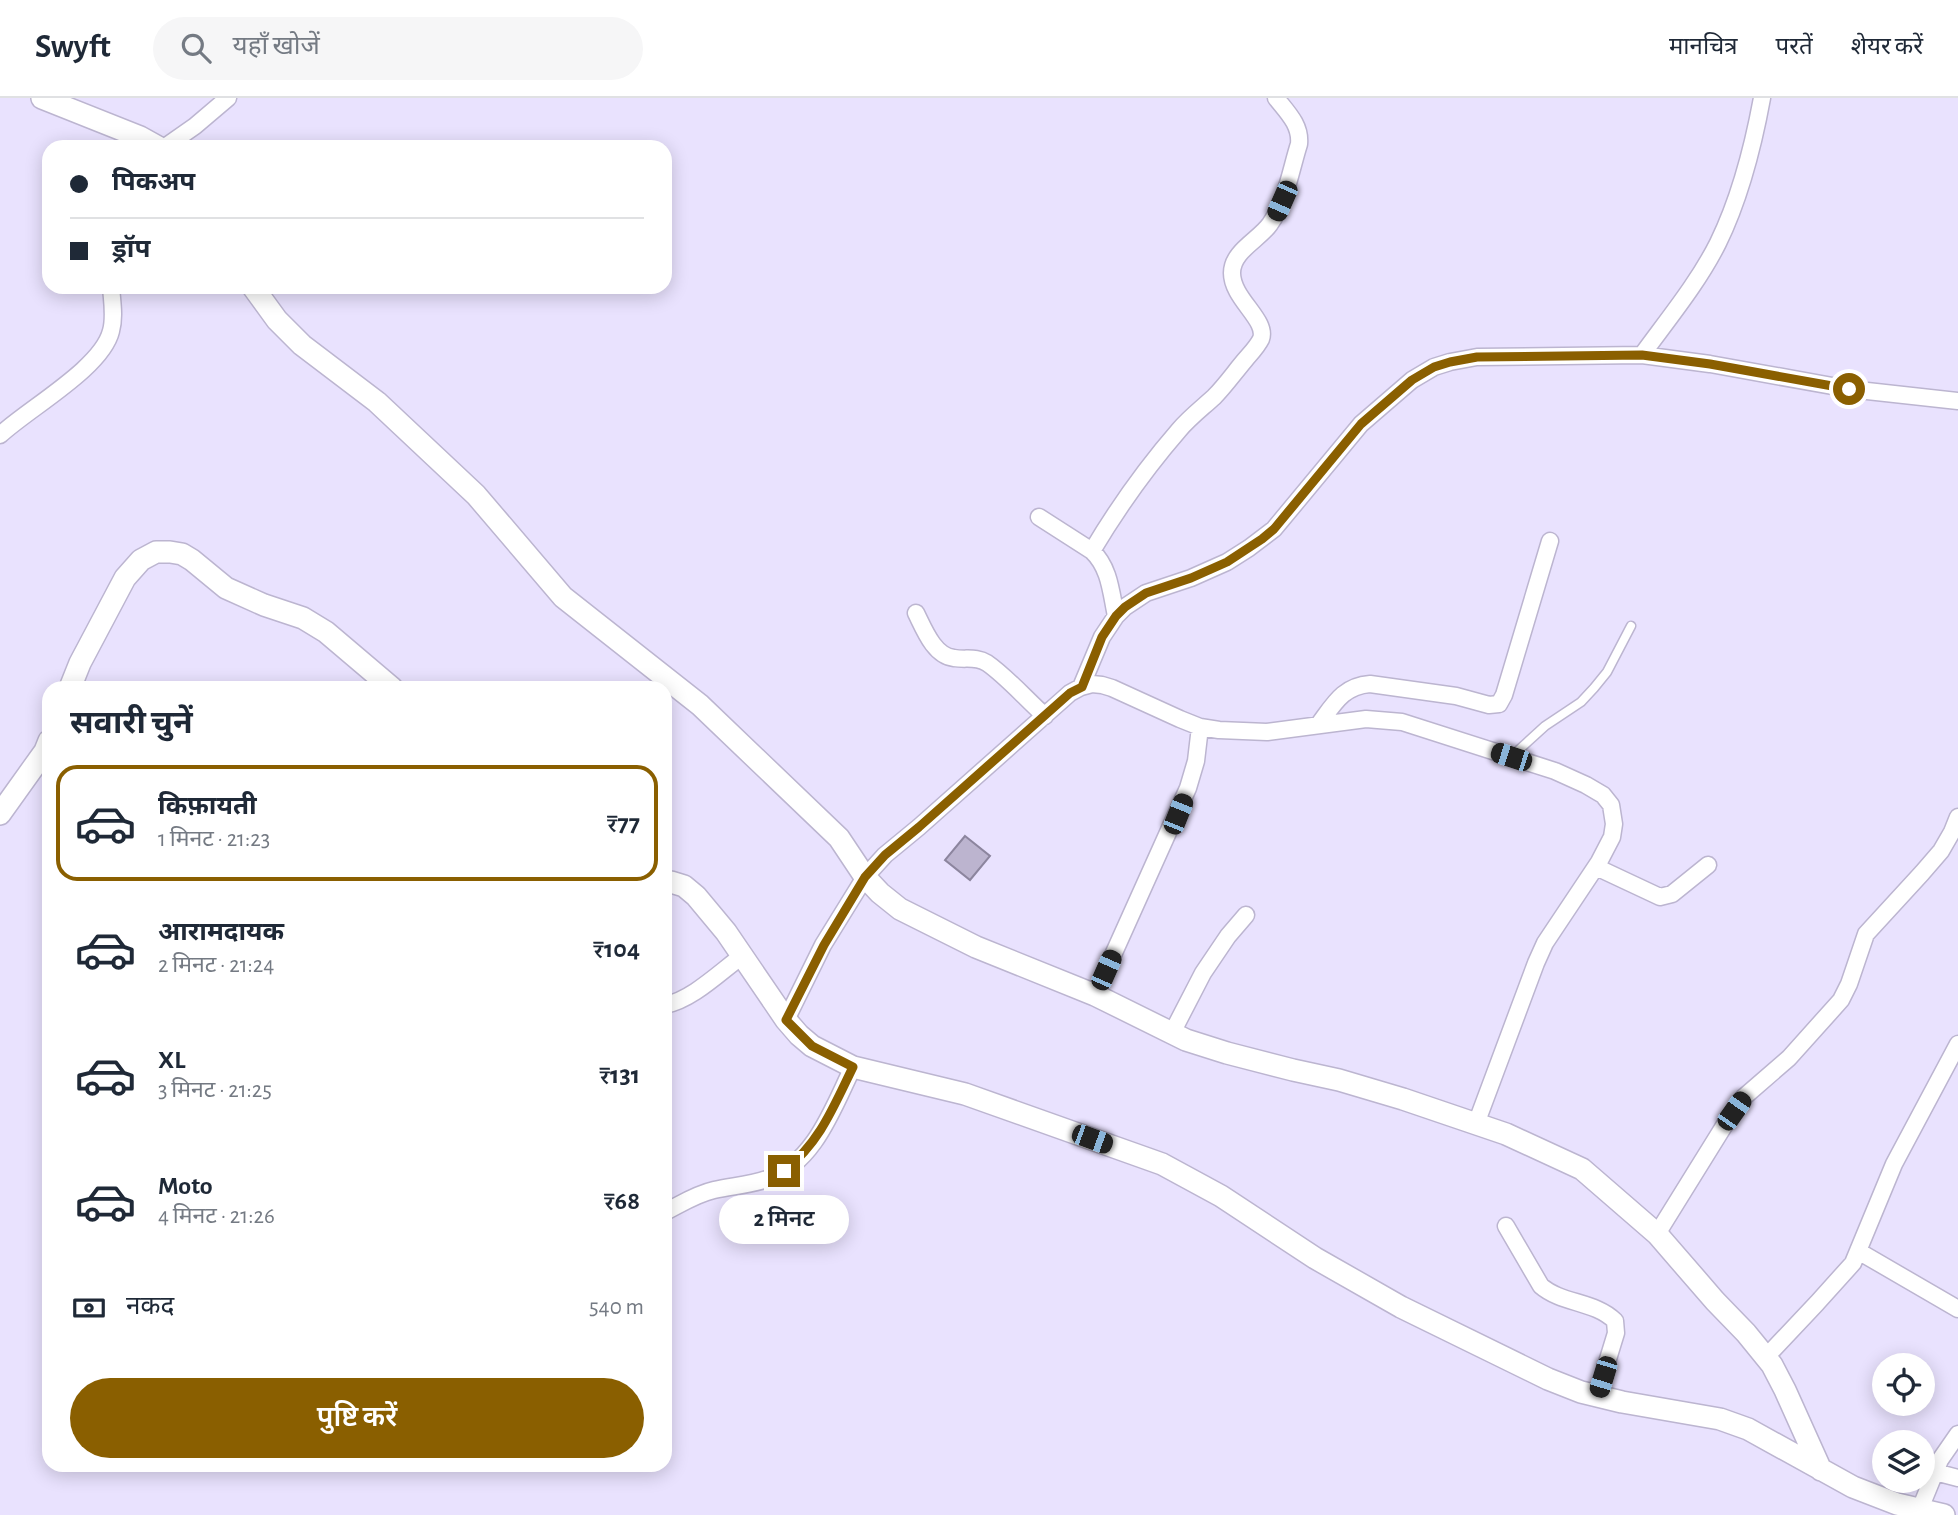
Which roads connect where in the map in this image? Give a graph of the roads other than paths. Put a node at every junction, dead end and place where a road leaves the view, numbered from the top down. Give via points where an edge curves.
1 (42, 98) edge
2 (228, 98) edge
3 (1276, 98) edge
4 (1762, 98) edge
5 (145, 140) edge
6 (176, 140) edge
7 (111, 294) edge
8 (258, 294) edge
9 (1642, 355) junction
10 (1958, 401) edge
11 (2, 429) edge
12 (1039, 517) dead end
13 (1550, 541) dead end
14 (1092, 551) junction
15 (916, 613) dead end
16 (1116, 616) junction
17 (1632, 625) dead end
18 (73, 681) edge
19 (384, 681) edge
20 (670, 681) edge
21 (672, 683) edge
22 (1082, 687) junction
23 (1045, 716) junction
24 (1319, 724) junction
25 (1200, 727) junction
26 (42, 755) edge
27 (1511, 757) junction
28 (0, 814) edge
29 (1958, 817) edge
30 (1708, 865) dead end
31 (1596, 867) junction
32 (865, 877) junction
33 (672, 882) edge
34 (1246, 915) dead end
35 (742, 956) junction
36 (1095, 995) junction
37 (672, 1003) edge
38 (786, 1020) junction
39 (1172, 1033) junction
40 (1958, 1044) edge
41 (853, 1067) junction
42 (1476, 1124) junction
43 (672, 1208) edge
44 (1506, 1226) dead end
45 (1657, 1234) junction
46 (1858, 1251) junction
47 (1958, 1309) edge
48 (1766, 1357) junction
49 (1597, 1395) junction
50 (1958, 1434) edge
51 (1821, 1470) junction
52 (1935, 1472) joint
53 (1958, 1478) edge
54 (1926, 1493) edge
55 (1920, 1509) junction
56 (1944, 1515) edge

1 - 5 street
2 - 6 street
3 - 14 street via 1296,123 1299,144 1275,216 1238,256 1232,274 1238,293 1259,322 1261,338 1224,385 1166,445
4 - 9 street via 1745,169 1717,245
7 - 11 street via 113,321 100,353
8 - 20 street via 302,345 377,402 476,495 564,597
9 - 10 street via 1849,389
9 - 16 street via 1477,357 1434,367 1361,424 1266,536 1227,562 1146,593
12 - 14 street
13 - 24 street via 1499,704 1358,685 1338,699
14 - 16 street via 1107,575
15 - 23 street via 943,654 989,664
16 - 22 street via 1102,637
17 - 27 lane via 1594,688
18 - 19 street via 125,578 141,560 156,552 182,554 226,588 303,618
21 - 32 street via 839,838
22 - 23 street
22 - 25 street via 1112,688
23 - 32 street
24 - 25 street via 1267,732
24 - 27 street via 1366,719 1402,722
25 - 36 street via 1188,788
26 - 28 street
27 - 31 street via 1586,785 1611,805 1612,837
29 - 45 street via 1941,850 1866,934 1841,999 1789,1058 1744,1097
30 - 31 street via 1672,894 1660,897
31 - 42 street via 1536,962
32 - 36 street via 900,909 976,947
32 - 38 street
33 - 35 street via 696,896
34 - 39 street via 1203,973
35 - 37 street
35 - 38 street
36 - 39 street
38 - 41 street via 812,1046
39 - 42 street
40 - 46 street via 1894,1164
41 - 43 street via 822,1130 784,1171 768,1179 712,1190
41 - 49 street via 964,1094 1162,1164 1401,1307 1548,1379
42 - 45 street via 1506,1133 1582,1170
44 - 49 street via 1549,1293 1615,1321 1616,1333
45 - 48 street
46 - 47 street
46 - 48 street via 1836,1283
48 - 51 street via 1786,1390
49 - 51 street via 1720,1419 1748,1429
50 - 52 street
51 - 55 street via 1878,1497
52 - 53 street
54 - 55 street
55 - 56 street

